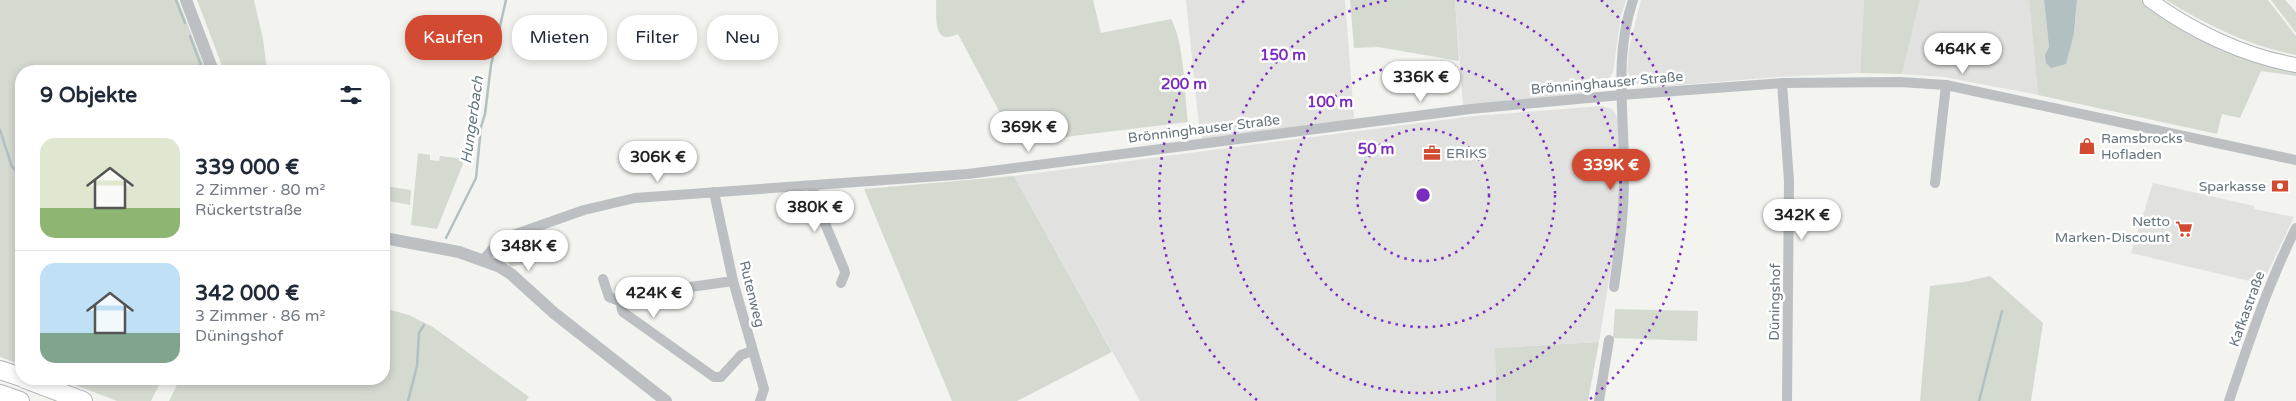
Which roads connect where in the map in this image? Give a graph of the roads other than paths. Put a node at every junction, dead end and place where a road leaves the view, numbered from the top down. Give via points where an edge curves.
1 (186, 0) edge
2 (1633, 0) edge
3 (2150, 0) edge
4 (211, 65) edge
5 (2296, 65) edge
6 (1782, 83) junction
7 (1946, 85) junction
8 (1621, 96) junction
9 (2296, 160) edge
10 (1935, 183) dead end
11 (813, 186) junction
12 (714, 192) junction
13 (2296, 228) edge
14 (390, 239) edge
15 (484, 260) junction
16 (603, 279) dead end
17 (734, 282) junction
18 (842, 283) dead end
19 (1614, 287) dead end
20 (622, 302) junction
21 (1609, 340) dead end
22 (752, 351) junction
23 (0, 370) edge
24 (15, 375) edge
25 (41, 385) edge
26 (0, 394) edge
27 (20, 401) edge
28 (83, 401) edge
29 (666, 401) edge
30 (760, 401) edge
31 (1599, 401) edge
32 (1787, 401) edge
33 (2229, 401) edge

1 - 4 street
2 - 8 street via 1622,46
3 - 5 main road via 2182,22 2231,46
6 - 7 street, Brönninghauser Straße
6 - 8 street, Brönninghauser Straße
6 - 32 street, Düningshof via 1789,181
7 - 9 street, Brönninghauser Straße
7 - 10 street
8 - 11 street, Brönninghauser Straße via 1470,109 968,174
8 - 19 street via 1623,218
11 - 12 street, Brönninghauser Straße
11 - 18 street via 814,197 844,269
12 - 15 street, Brönninghauser Straße via 635,198 584,210 510,236 496,245
12 - 17 street, Rutenweg
13 - 33 street, Kafkastraße via 2260,309
14 - 15 street
15 - 29 street via 532,301 554,313
16 - 20 street via 609,297
17 - 20 street via 630,296
17 - 22 street, Rutenweg
20 - 22 street via 623,312 714,377 721,377 740,355
21 - 31 street
22 - 30 street, Rutenweg via 764,390
23 - 24 highway
25 - 28 highway
26 - 27 highway

